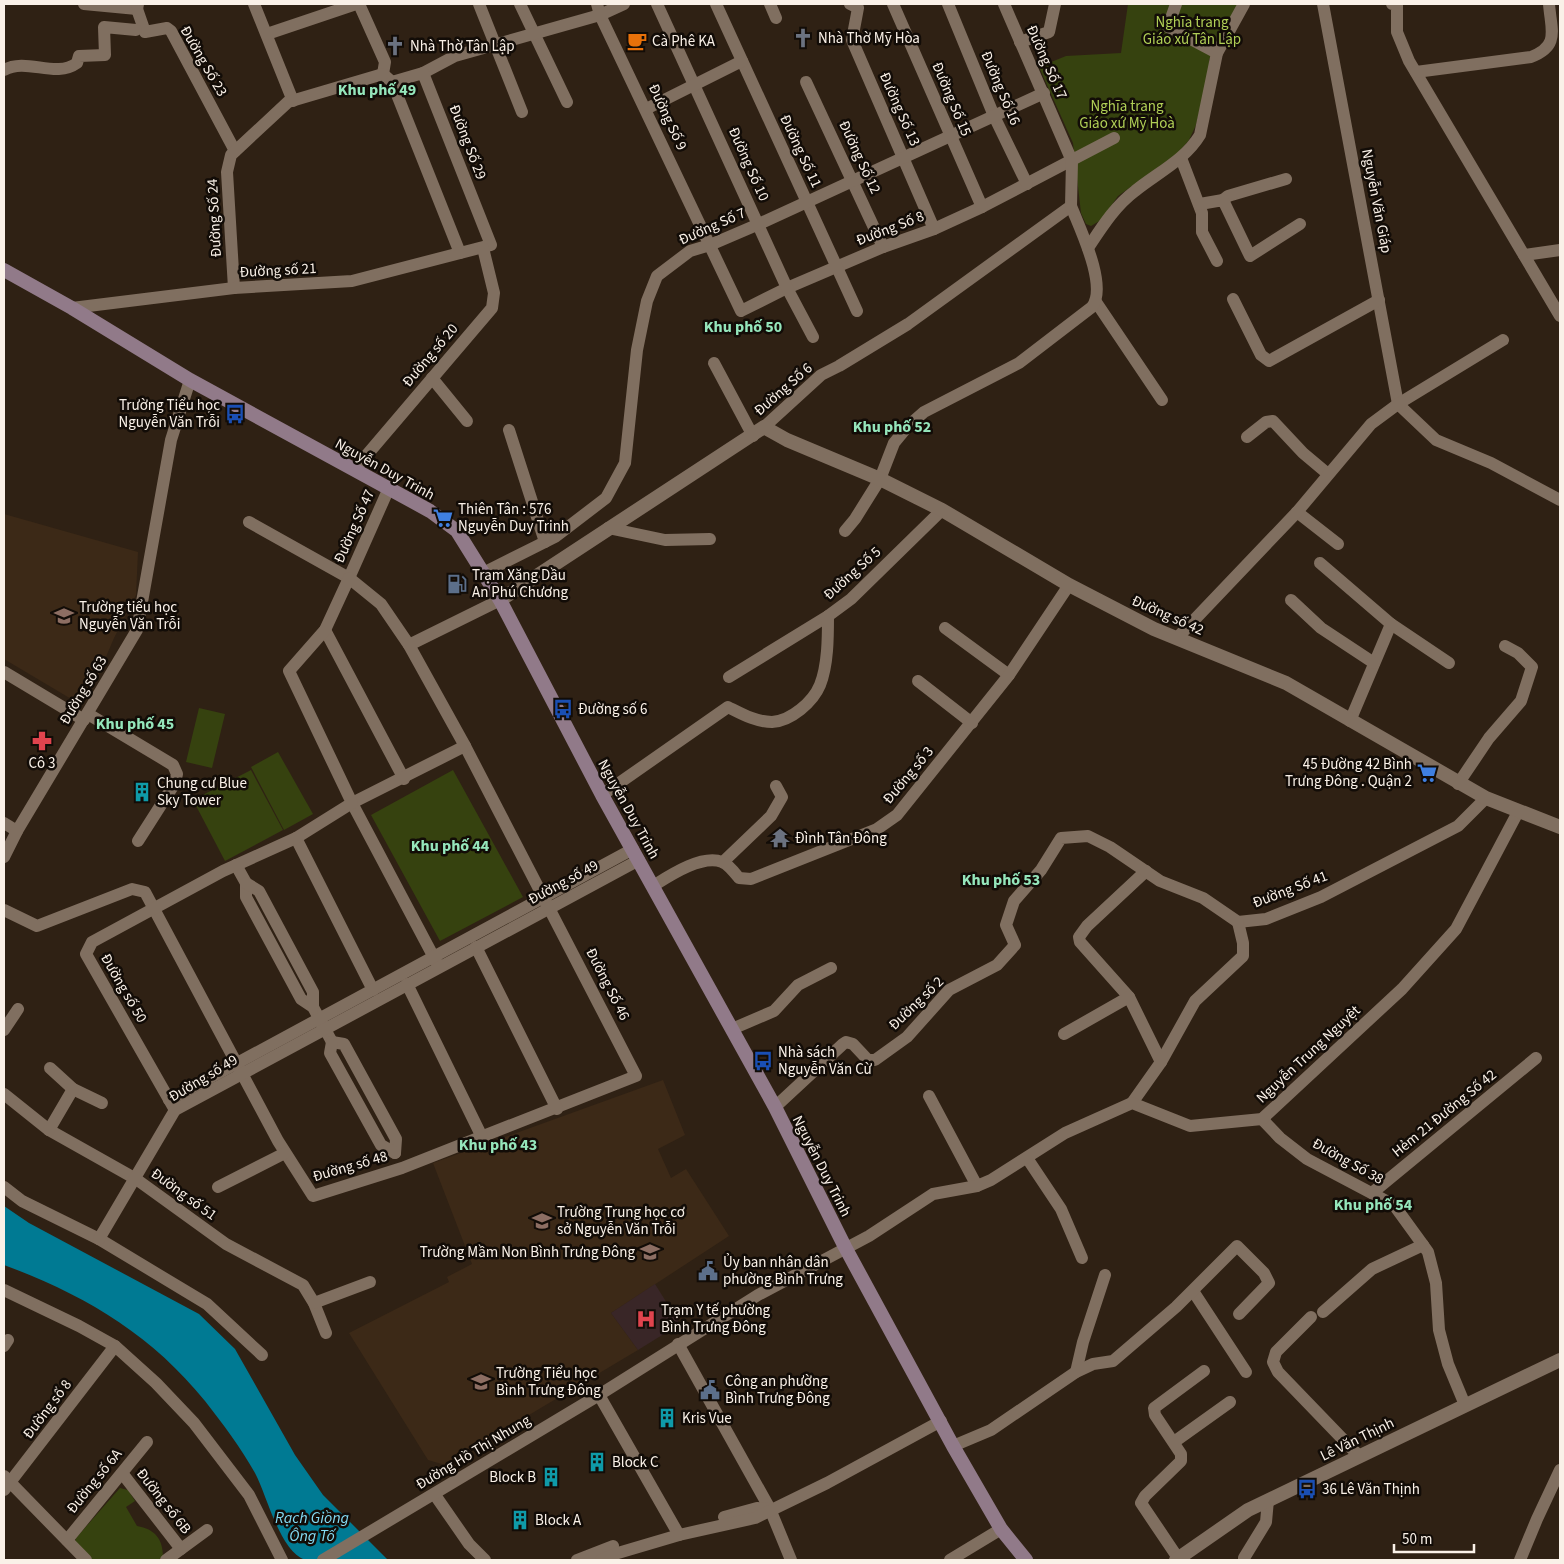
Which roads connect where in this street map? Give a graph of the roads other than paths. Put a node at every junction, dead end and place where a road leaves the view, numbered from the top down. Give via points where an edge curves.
1 (84, 4) edge
2 (254, 4) edge
3 (358, 4) edge
4 (480, 4) edge
5 (520, 4) edge
6 (624, 4) edge
7 (657, 4) edge
8 (716, 4) edge
9 (770, 4) edge
10 (893, 4) edge
11 (948, 4) edge
12 (1004, 4) edge
13 (1055, 4) edge
14 (1176, 4) edge
15 (1244, 4) edge
16 (1323, 4) edge
17 (1392, 4) edge
18 (1398, 4) edge
19 (1549, 4) edge
20 (858, 5) edge
21 (137, 6) edge
22 (330, 7) edge
23 (599, 9) edge
24 (776, 18) dead end
25 (136, 30) dead end
26 (534, 33) junction
27 (267, 34) junction
28 (1020, 42) junction
29 (496, 44) junction
30 (1217, 53) junction
31 (742, 61) junction
32 (4, 70) edge
33 (423, 72) junction
34 (1416, 72) junction
35 (388, 78) junction
36 (806, 82) dead end
37 (695, 83) junction
38 (1044, 93) junction
39 (293, 101) junction
40 (567, 102) dead end
41 (646, 109) junction
42 (522, 112) dead end
43 (994, 116) junction
44 (950, 137) junction
45 (1114, 138) dead end
46 (235, 151) junction
47 (903, 156) junction
48 (1180, 158) junction
49 (1072, 161) junction
50 (1286, 179) dead end
51 (854, 180) junction
52 (1027, 184) junction
53 (1223, 200) junction
54 (807, 201) junction
55 (1200, 204) junction
56 (1071, 206) junction
57 (982, 207) junction
58 (758, 224) junction
59 (1300, 224) dead end
60 (934, 229) junction
61 (710, 245) junction
62 (883, 247) junction
63 (482, 248) junction
64 (1088, 248) junction
65 (1560, 250) edge
66 (460, 254) junction
67 (1524, 255) junction
68 (1216, 261) dead end
69 (837, 268) junction
70 (4, 270) edge
71 (234, 288) junction
72 (787, 288) junction
73 (1234, 299) dead end
74 (1379, 300) junction
75 (1096, 302) junction
76 (72, 308) junction
77 (857, 311) dead end
78 (1560, 316) edge
79 (813, 337) dead end
80 (1503, 340) dead end
81 (714, 363) dead end
82 (432, 378) junction
83 (190, 380) junction
84 (1162, 400) dead end
85 (1398, 404) junction
86 (466, 421) dead end
87 (764, 427) junction
88 (509, 430) dead end
89 (753, 436) junction
90 (1247, 437) dead end
91 (354, 470) junction
92 (1328, 474) junction
93 (880, 479) junction
94 (389, 488) junction
95 (1560, 500) edge
96 (942, 510) junction
97 (1297, 512) junction
98 (249, 522) dead end
99 (608, 528) junction
100 (845, 531) dead end
101 (710, 539) dead end
102 (545, 542) junction
103 (1338, 544) dead end
104 (1320, 563) dead end
105 (483, 573) junction
106 (349, 578) junction
107 (1068, 585) junction
108 (500, 600) junction
109 (1292, 600) dead end
110 (828, 616) junction
111 (1391, 624) junction
112 (945, 628) dead end
113 (325, 630) junction
114 (1177, 638) junction
115 (409, 645) junction
116 (1505, 646) dead end
117 (1374, 663) junction
118 (1449, 663) dead end
119 (4, 672) edge
120 (1009, 676) junction
121 (728, 677) dead end
122 (918, 681) dead end
123 (86, 717) junction
124 (1350, 721) junction
125 (972, 723) junction
126 (465, 746) junction
127 (404, 778) junction
128 (1458, 784) junction
129 (776, 786) dead end
130 (602, 795) junction
131 (1486, 798) junction
132 (352, 802) junction
133 (1518, 812) junction
134 (4, 823) edge
135 (1560, 827) edge
136 (17, 830) junction
137 (296, 838) junction
138 (138, 840) dead end
139 (636, 855) junction
140 (4, 857) edge
141 (723, 862) junction
142 (236, 865) junction
143 (1146, 871) junction
144 (653, 886) junction
145 (547, 902) junction
146 (154, 909) junction
147 (4, 910) edge
148 (1238, 922) junction
149 (476, 947) junction
150 (436, 962) junction
151 (831, 968) dead end
152 (407, 984) junction
153 (373, 990) junction
154 (1129, 997) junction
155 (18, 1010) dead end
156 (322, 1024) junction
157 (732, 1029) junction
158 (4, 1030) edge
159 (1064, 1034) dead end
160 (1536, 1058) dead end
161 (1160, 1062) junction
162 (50, 1068) dead end
163 (239, 1068) junction
164 (636, 1076) joint
165 (74, 1089) junction
166 (4, 1094) edge
167 (929, 1096) dead end
168 (102, 1102) dead end
169 (1132, 1103) junction
170 (172, 1105) junction
171 (775, 1107) junction
172 (557, 1109) junction
173 (1262, 1119) junction
174 (49, 1130) junction
175 (482, 1137) junction
176 (286, 1153) junction
177 (1028, 1158) junction
178 (402, 1168) junction
179 (136, 1179) junction
180 (977, 1186) junction
181 (4, 1187) edge
182 (218, 1187) dead end
183 (1372, 1193) junction
184 (99, 1239) junction
185 (1423, 1245) junction
186 (845, 1247) junction
187 (1082, 1258) dead end
188 (1105, 1275) dead end
189 (370, 1282) dead end
190 (4, 1290) edge
191 (1193, 1291) junction
192 (314, 1303) junction
193 (1239, 1314) dead end
194 (326, 1333) dead end
195 (678, 1344) junction
196 (115, 1346) junction
197 (262, 1355) dead end
198 (1560, 1360) edge
199 (1204, 1371) dead end
200 (1076, 1372) junction
201 (1246, 1372) dead end
202 (599, 1395) junction
203 (1230, 1402) dead end
204 (1465, 1405) junction
205 (941, 1421) junction
206 (147, 1442) dead end
207 (1174, 1442) junction
208 (953, 1446) junction
209 (1359, 1456) junction
210 (1560, 1470) edge
211 (122, 1473) junction
212 (6, 1483) edge
213 (435, 1495) junction
214 (1268, 1500) junction
215 (770, 1509) junction
216 (1001, 1529) junction
217 (207, 1530) dead end
218 (678, 1532) junction
219 (67, 1540) junction
220 (617, 1549) junction
221 (181, 1550) junction
222 (1244, 1558) dead end
223 (1177, 1559) edge
224 (86, 1560) edge
225 (166, 1560) edge
226 (282, 1560) edge
227 (323, 1560) edge
228 (485, 1560) edge
229 (577, 1560) edge
230 (601, 1560) edge
231 (791, 1560) edge
232 (950, 1560) edge
233 (1026, 1560) edge
234 (1520, 1560) edge

1 - 21 street
2 - 27 street
3 - 22 street
3 - 35 street via 385,62
4 - 29 street
5 - 26 street
6 - 23 street
7 - 37 street, Đường Số 10
8 - 31 street, Đường Số 11
9 - 24 street
10 - 44 street, Đường Số 15
11 - 43 street, Đường Số 16
12 - 28 street, Đường Số 17
13 - 28 street via 1049,32
14 - 30 street via 1168,27
15 - 30 street
16 - 74 street, Nguyễn Văn Giáp
17 - 18 street
18 - 34 street via 1397,32
19 - 34 street via 1550,46 1544,52 1531,57
20 - 47 street, Đường Số 13 via 852,40
21 - 46 street, Đường Số 23 via 145,32 167,28 171,31
22 - 27 street
23 - 26 street
23 - 41 street, Đường Số 9
25 - 32 street via 104,27 105,55 79,56 71,68 61,70 20,65
26 - 29 street
26 - 40 street
27 - 39 street
28 - 38 street, Đường Số 17
29 - 33 street via 455,56
29 - 42 street
30 - 48 street via 1200,135 1193,147
31 - 37 street
31 - 54 street, Đường Số 11
33 - 35 street
33 - 63 street, Đường Số 29 via 491,245
34 - 67 street
35 - 39 street, Đường Số 24
35 - 66 street
36 - 51 street, Đường Số 12
37 - 41 street
37 - 58 street, Đường Số 10
38 - 43 street, Đường Số 7
38 - 49 street, Đường Số 17
39 - 46 street, Đường Số 24 via 288,102
41 - 61 street, Đường Số 9
43 - 44 street, Đường Số 7
43 - 52 street, Đường Số 16
44 - 47 street, Đường Số 7
44 - 57 street, Đường Số 15
45 - 49 street, Đường Số 8
46 - 71 street, Đường Số 24 via 227,172
47 - 51 street, Đường Số 7
47 - 60 street, Đường Số 13
48 - 55 street
48 - 64 street via 1117,207
49 - 52 street, Đường Số 8
49 - 56 street
50 - 53 street
51 - 54 street, Đường Số 7
51 - 62 street, Đường Số 12
52 - 57 street, Đường Số 8
53 - 55 street
53 - 59 street via 1250,256
54 - 58 street, Đường Số 7
54 - 69 street, Đường Số 11
55 - 68 street via 1202,232
56 - 64 street
56 - 87 street, Đường Số 6 via 908,324 821,375
57 - 60 street, Đường Số 8
58 - 61 street, Đường Số 7
58 - 72 street, Đường Số 10
60 - 62 street, Đường Số 8
61 - 72 street, Đường Số 8 via 742,311
61 - 102 street, Đường Số 7 via 690,250 657,276 647,300 637,350 625,463 606,498
62 - 69 street, Đường Số 8
63 - 66 street, Đường số 21
63 - 82 street, Đường số 20 via 494,293 492,308
64 - 75 street via 1097,289
65 - 67 street
66 - 71 street, Đường số 21 via 352,281
67 - 78 street
69 - 72 street, Đường Số 8
69 - 77 street, Đường Số 11
70 - 76 main road, Nguyễn Duy Trinh
71 - 76 street, Đường số 21
72 - 79 street, Đường Số 10
73 - 74 street via 1261,355 1269,361
74 - 85 street, Nguyễn Văn Giáp
75 - 84 street
75 - 93 street via 1019,363 924,412 894,443
76 - 83 main road, Nguyễn Duy Trinh
80 - 85 street
81 - 89 street
82 - 86 street
82 - 91 street, Đường số 20
83 - 91 main road, Nguyễn Duy Trinh
83 - 123 street, Đường số 63 via 171,440 137,630
85 - 92 street via 1371,424
85 - 95 street via 1436,440 1491,463
87 - 89 street, Đường Số 6
87 - 93 street, Đường số 42
88 - 102 street
89 - 99 street, Đường Số 6
90 - 92 street via 1266,422 1273,421
91 - 94 main road, Nguyễn Duy Trinh
92 - 97 street
93 - 96 street, Đường số 42
93 - 100 street
94 - 105 main road, Nguyễn Duy Trinh via 457,531
94 - 106 street, Đường Số 47
96 - 107 street, Đường số 42
96 - 110 street, Đường Số 5 via 851,599
97 - 103 street
97 - 114 street
98 - 106 street, Đường Số 46
99 - 101 street via 665,540
99 - 108 street, Đường Số 6
102 - 105 street, Đường Số 7
104 - 111 street
105 - 108 main road, Nguyễn Duy Trinh
106 - 113 street, Đường Số 47
106 - 115 street, Đường Số 46 via 381,604
107 - 114 street, Đường số 42
107 - 120 street, Đường số 3
108 - 115 street
108 - 130 main road, Nguyễn Duy Trinh
109 - 117 street via 1321,628
110 - 121 street
110 - 130 street, Đường Số 5 via 820,685 807,704 790,716 773,722 748,717 728,707
111 - 117 street
111 - 118 street
112 - 120 street
113 - 127 street
113 - 132 street, Đường Số 47 via 289,671
114 - 124 street, Đường số 42 via 1286,684
115 - 126 street, Đường Số 46
116 - 128 street via 1532,667 1521,701 1489,738
117 - 124 street
119 - 123 street
120 - 125 street, Đường số 3
122 - 125 street
123 - 136 street, Đường số 63
123 - 138 street via 173,764 177,774 175,783
124 - 128 street, Đường số 42
125 - 141 street, Đường số 3 via 912,799 877,829 752,879 739,878
126 - 127 street
126 - 145 street, Đường Số 46
127 - 132 street
128 - 131 street, Đường số 42
129 - 141 street via 782,796 771,816
130 - 139 main road, Nguyễn Duy Trinh
131 - 133 street, Đường số 42
131 - 148 street, Đường Số 41 via 1458,826 1321,897 1266,919
132 - 137 street
132 - 150 street
133 - 135 street, Đường số 42
133 - 173 street, Nguyễn Trung Nguyệt via 1456,929 1402,989
134 - 136 street
136 - 140 street, Đường số 63
137 - 142 street
137 - 153 street
139 - 144 main road, Nguyễn Duy Trinh
139 - 145 street, Đường số 49
141 - 144 street via 694,864
142 - 146 street
142 - 156 street via 246,883 246,897 301,999 313,1007
143 - 148 street, Đường số 2 via 1160,881 1203,898
143 - 154 street via 1079,937
143 - 171 street, Đường số 2 via 1088,836 1061,838 1041,870 1014,901 1006,925 1016,945 997,966 949,990 907,1037 875,1060 868,1060 853,1044 846,1042
144 - 157 main road, Nguyễn Duy Trinh
145 - 149 street, Đường số 49
145 - 150 street
145 - 164 street, Đường Số 46
146 - 147 street, Đường số 48 via 145,892 132,889 37,926
146 - 163 street, Đường số 48
146 - 170 street, Đường số 50 via 92,942 86,954
148 - 161 street, Đường Số 41 via 1243,956 1195,1001
149 - 150 street, Đường số 49
149 - 172 street
150 - 152 street, Đường số 49
150 - 153 street
151 - 157 street via 798,985 774,1011
152 - 156 street, Đường số 49
152 - 175 street
153 - 156 street
154 - 159 street
154 - 161 street
155 - 158 street
156 - 163 street, Đường số 49
156 - 178 street via 332,1042 330,1053 381,1145 395,1153
157 - 171 main road, Nguyễn Duy Trinh
160 - 183 street, Hẻm 21 Đường Số 42
161 - 169 street, Đường Số 41
162 - 165 street
163 - 170 street, Đường số 49
163 - 176 street, Đường số 48
164 - 172 street, Đường số 48
165 - 168 street
165 - 174 street
166 - 174 street, Đường số 51
167 - 180 street
169 - 173 street, Nguyễn Trung Nguyệt via 1190,1126
169 - 177 street via 1066,1133
170 - 179 street, Đường số 49
171 - 186 main road, Nguyễn Duy Trinh
172 - 175 street, Đường số 48
173 - 183 street, Đường Số 38 via 1307,1159
174 - 179 street, Đường số 51
175 - 178 street, Đường số 48
176 - 178 street, Đường số 48 via 313,1196
176 - 182 street
177 - 180 street
177 - 187 street via 1060,1209
179 - 184 street, Đường số 49
179 - 192 street, Đường số 51 via 226,1244 303,1285
180 - 186 street via 933,1194
181 - 184 street via 22,1201
183 - 185 street, Đường Số 38 via 1394,1205
184 - 197 street via 207,1304
185 - 204 street, Đường Số 38 via 1436,1283 1439,1330
185 - 209 street via 1372,1269 1276,1352 1273,1362 1278,1372
186 - 195 street, Đường Hồ Thị Nhung
186 - 205 main road, Nguyễn Duy Trinh
188 - 200 street
189 - 192 street
190 - 196 street
191 - 193 street via 1237,1246 1264,1273 1269,1283
191 - 200 street via 1113,1361 1093,1364
191 - 201 street
192 - 194 street, Đường số 51
195 - 202 street, Đường Hồ Thị Nhung
195 - 215 street
196 - 212 street, Đường số 8
196 - 226 street via 194,1424 248,1495
198 - 204 street, Lê Văn Thịnh
199 - 207 street via 1154,1408 1155,1415
200 - 208 street via 991,1430
202 - 213 street, Đường Hồ Thị Nhung
202 - 218 street
203 - 207 street
204 - 209 street, Lê Văn Thịnh
205 - 208 main road, Nguyễn Duy Trinh
205 - 215 street via 827,1483
206 - 211 street, Đường số 6A
207 - 223 street via 1181,1461 1141,1503
208 - 216 main road, Nguyễn Duy Trinh
209 - 214 street, Lê Văn Thịnh
210 - 234 street
211 - 219 street, Đường số 6A
211 - 221 street, Đường số 6B
212 - 219 street
213 - 227 street, Đường Hồ Thị Nhung
213 - 228 street via 469,1544
214 - 222 street via 1266,1522
214 - 223 street, Lê Văn Thịnh
215 - 218 street via 757,1508
215 - 231 street
216 - 232 street
216 - 233 main road, Nguyễn Duy Trinh
217 - 221 street
218 - 220 street
219 - 224 street
220 - 229 street
220 - 230 street
221 - 225 street

